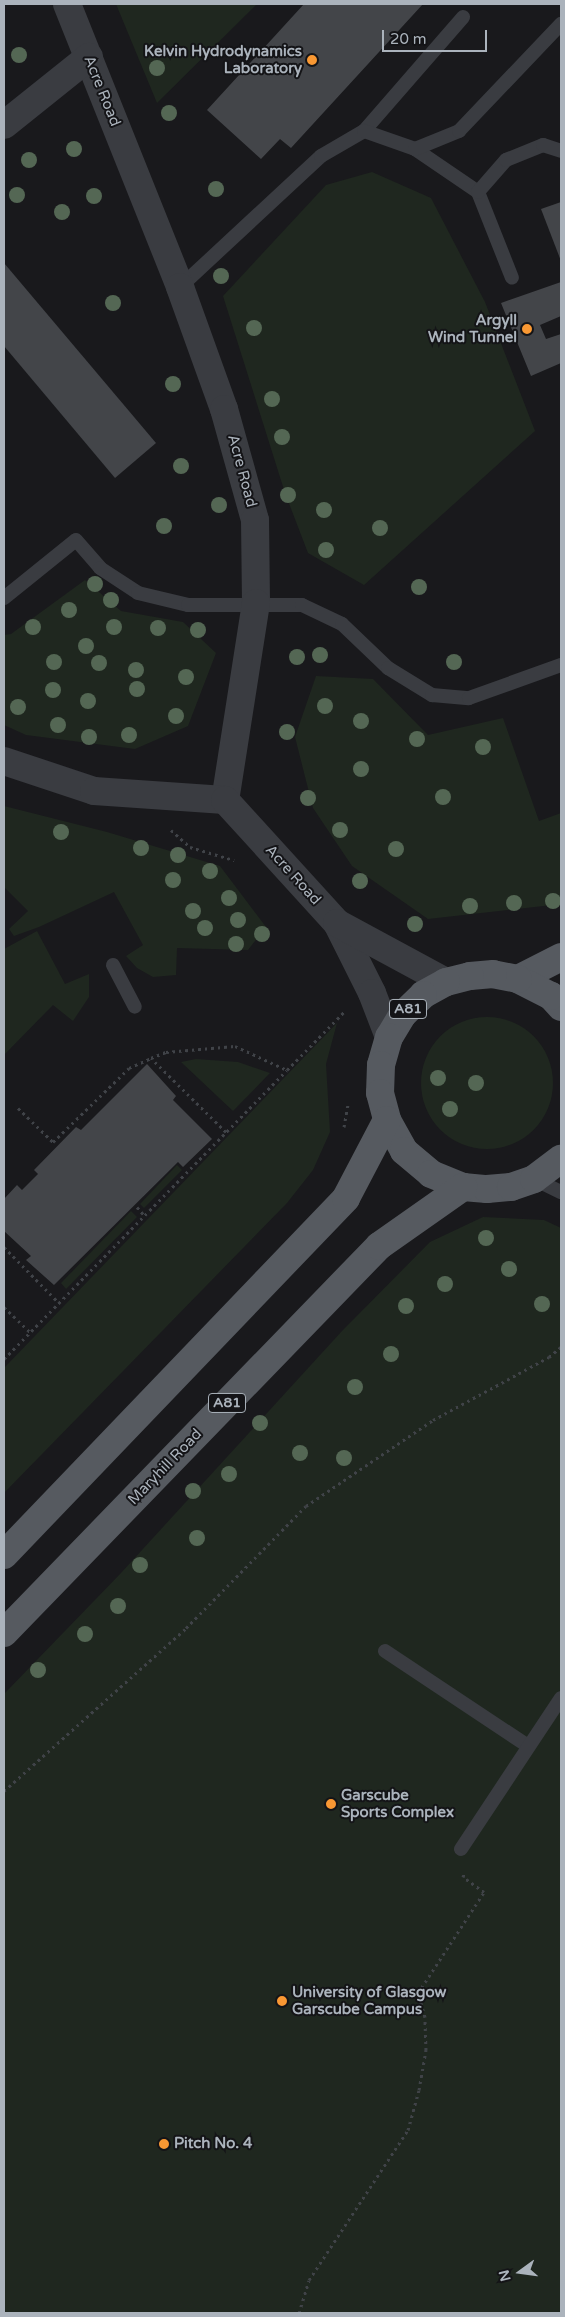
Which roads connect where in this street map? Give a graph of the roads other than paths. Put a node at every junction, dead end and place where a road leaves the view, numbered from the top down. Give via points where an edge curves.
1 (67, 4) edge
2 (463, 17) dead end
3 (561, 24) edge
4 (89, 57) junction
5 (4, 125) edge
6 (364, 131) junction
7 (415, 149) junction
8 (561, 151) edge
9 (478, 192) junction
10 (512, 278) dead end
11 (180, 287) junction
12 (4, 598) edge
13 (256, 603) junction
14 (561, 665) edge
15 (4, 761) edge
16 (225, 800) junction
17 (337, 923) junction
18 (561, 957) edge
19 (114, 965) dead end
20 (518, 979) junction
21 (446, 982) junction
22 (135, 1007) dead end
23 (561, 1007) edge
24 (389, 1037) junction
25 (387, 1120) junction
26 (561, 1159) edge
27 (534, 1179) junction
28 (463, 1187) junction
29 (561, 1192) edge
30 (4, 1555) edge
31 (4, 1633) edge
32 (385, 1651) dead end
33 (561, 1698) edge
34 (528, 1746) junction
35 (461, 1849) road end

1 - 4 street, Acre Road
2 - 6 lane
3 - 7 lane via 459,131
4 - 5 street
4 - 11 street, Acre Road
6 - 7 lane
6 - 11 lane via 321,156
7 - 9 lane
8 - 9 lane via 543,145 506,160
9 - 10 lane
11 - 13 street, Acre Road via 224,409 255,520
12 - 13 lane via 76,540 100,568 138,592 188,605
13 - 14 lane via 302,605 342,624 388,668 432,695 468,698
13 - 16 street, Acre Road
15 - 16 street via 94,791
16 - 17 street, Acre Road
17 - 21 street, Acre Road
17 - 24 street, Acre Road via 372,992
18 - 20 main road
19 - 22 lane
20 - 21 main road, A81 via 486,975
20 - 23 main road, A81 via 551,996
21 - 24 main road, A81 via 403,1014
24 - 25 main road, A81 via 381,1065 380,1093
25 - 28 main road, A81 via 404,1151 424,1168
25 - 30 main road via 346,1198
26 - 27 main road, A81
27 - 28 main road, A81 via 511,1187 487,1190
27 - 29 lane
28 - 31 main road, Maryhill Road / A81 via 379,1246
32 - 34 lane
33 - 34 lane
34 - 35 lane

